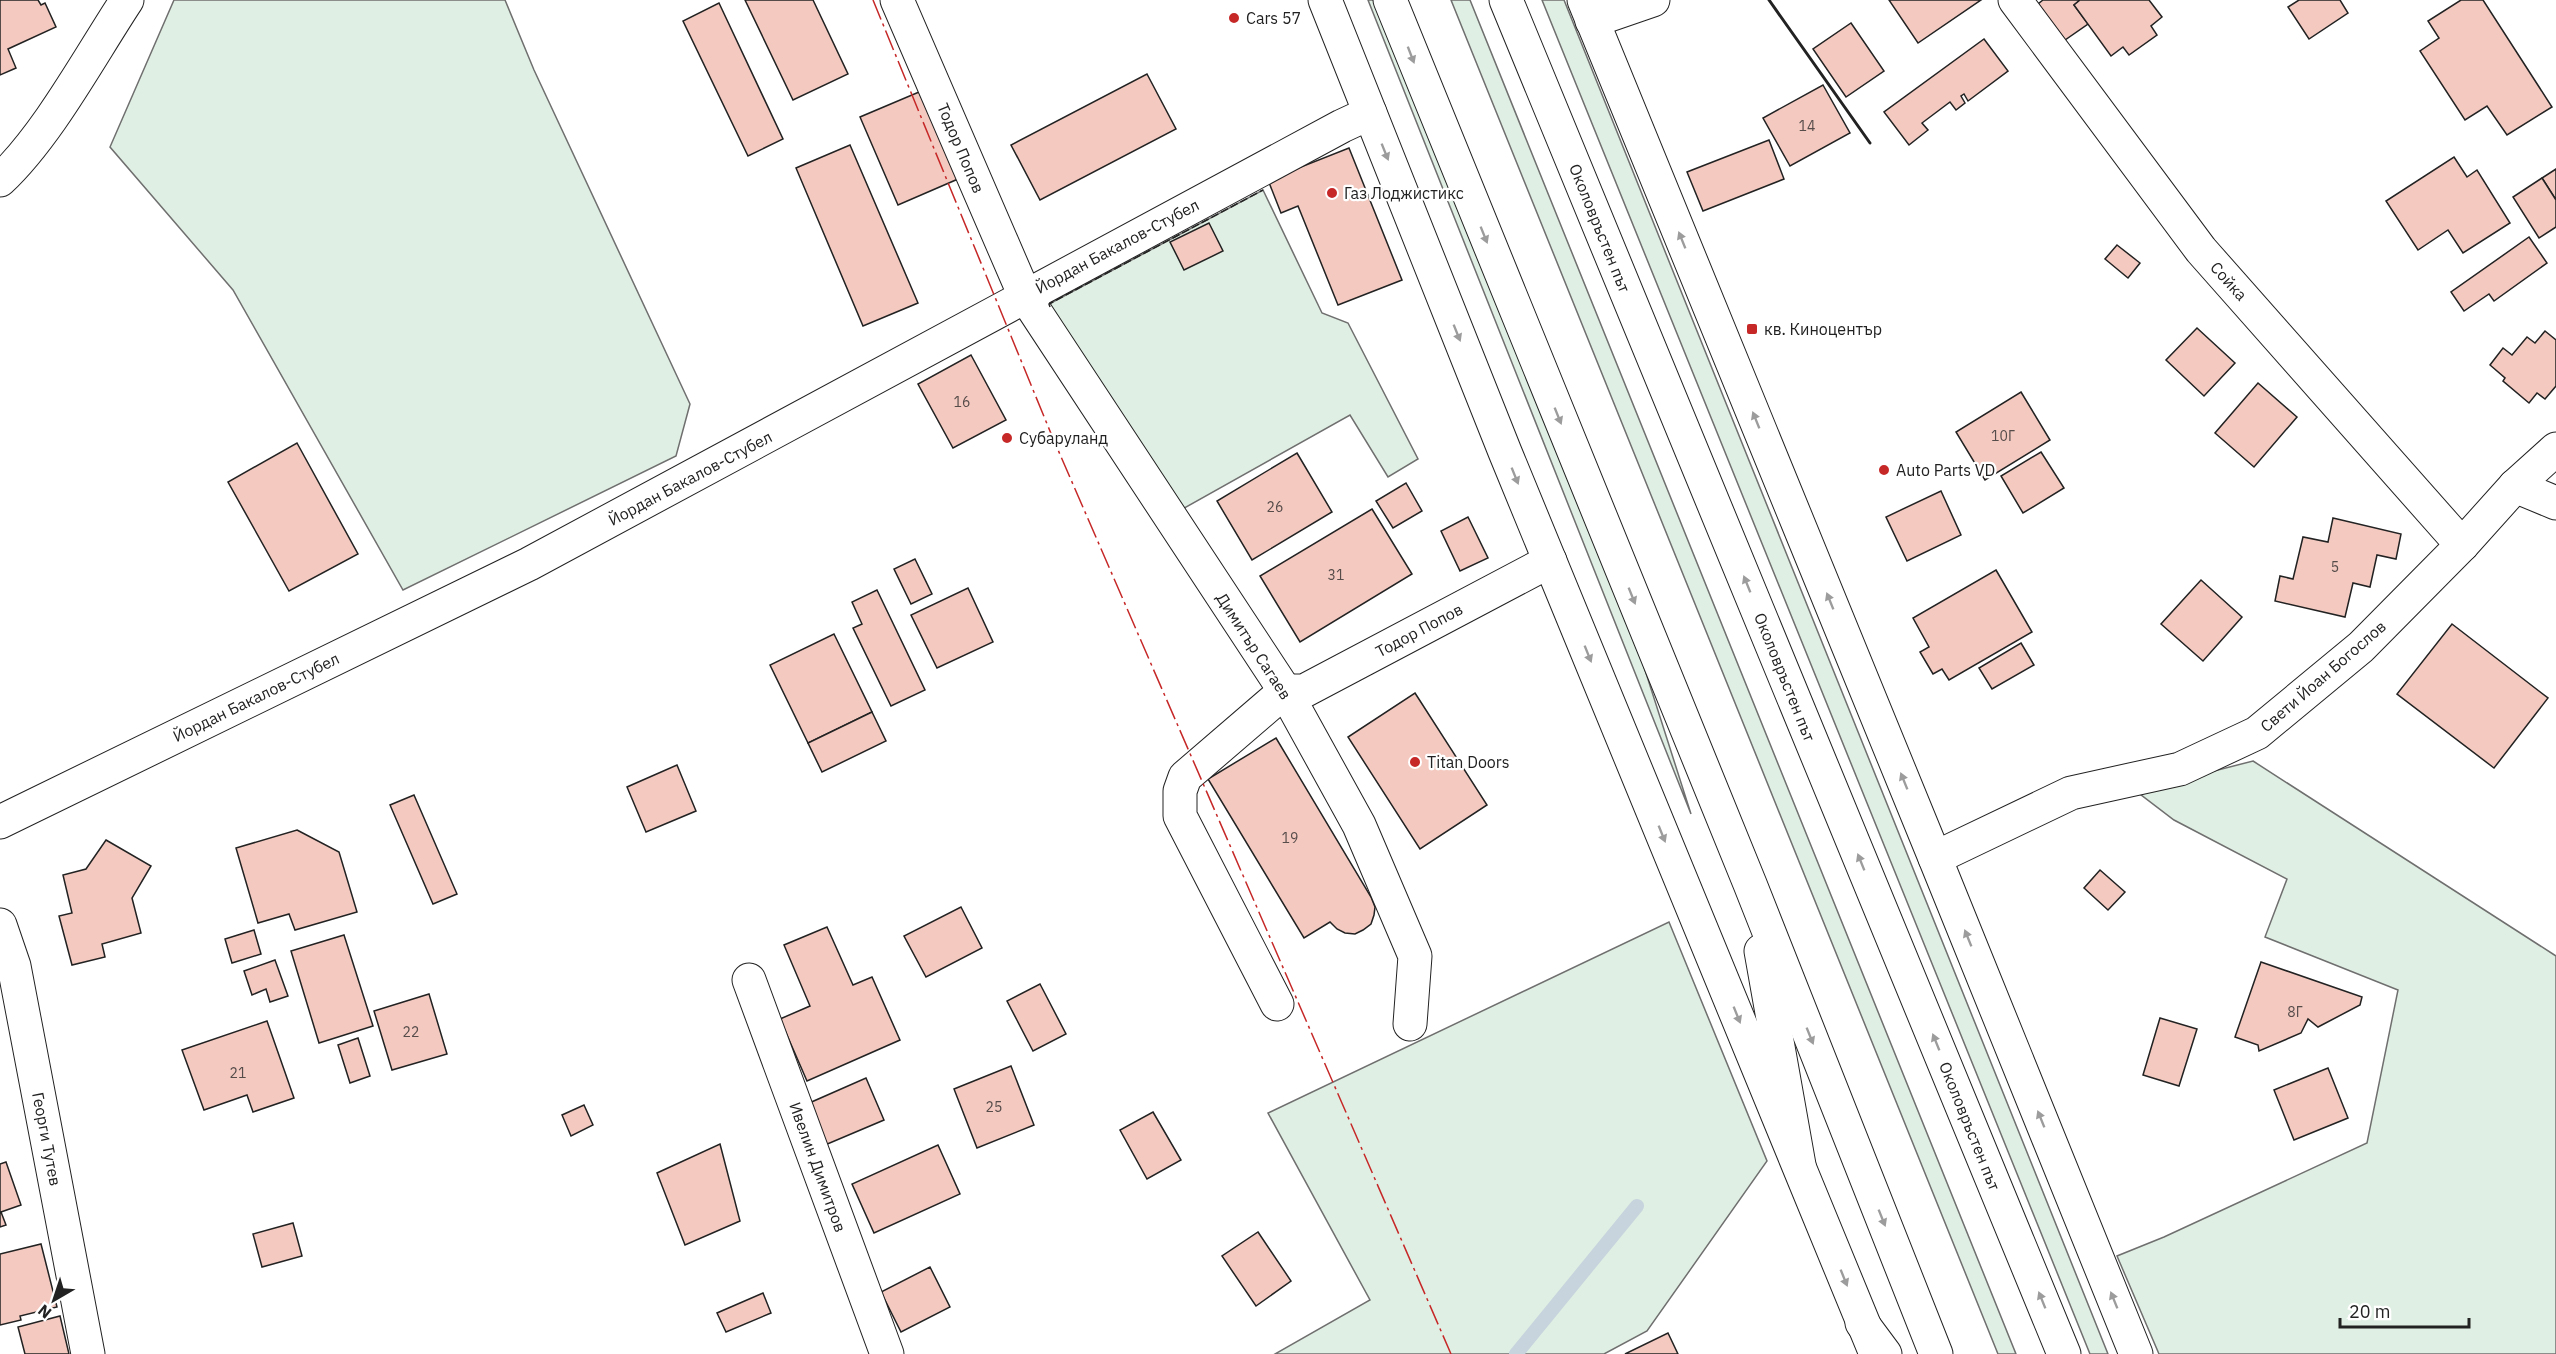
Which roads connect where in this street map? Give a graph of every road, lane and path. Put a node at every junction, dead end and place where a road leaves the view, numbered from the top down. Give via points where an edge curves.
1 (127, 0) edge
2 (897, 0) edge
3 (1325, 0) edge
4 (1390, 0) edge
5 (1506, 0) edge
6 (1653, 0) edge
7 (2015, 0) edge
8 (1588, 10) edge
9 (1370, 113) junction
10 (5, 166) edge
11 (1025, 296) junction
12 (2556, 449) edge
13 (2516, 486) junction
14 (2556, 503) edge
15 (2462, 545) junction
16 (1550, 561) junction
17 (1285, 691) junction
18 (0, 822) edge
19 (1935, 858) junction
20 (1750, 884) junction
21 (0, 925) edge
22 (749, 980) dead end
23 (1277, 1004) dead end
24 (1410, 1024) dead end
25 (1799, 1165) junction
26 (1862, 1323) junction
27 (88, 1354) edge
28 (887, 1354) edge
29 (1876, 1354) edge
30 (1885, 1354) edge
31 (1936, 1354) edge
32 (2064, 1354) edge
33 (2136, 1354) edge

1 - 10 main road via 57,108
2 - 11 main road, Тодор Попов
3 - 9 main road
4 -> 20 main road
32 -> 5 main road, Околовръстен път
6 - 8 main road
7 - 15 main road, Сойка via 2201,250
19 -> 8 main road
9 - 11 main road, Йордан Бакалов-Стубел
9 -> 16 main road
11 - 17 main road, Димитър Сагаев
11 - 18 main road, Йордан Бакалов-Стубел via 529,564
12 - 13 main road, Свети Йоан Богослов
13 - 14 main road
13 - 15 main road, Свети Йоан Богослов
15 - 19 main road, Свети Йоан Богослов via 2361,647 2257,733 2180,769 2071,793
16 - 17 main road, Тодор Попов via 1304,691
16 -> 25 main road
17 - 23 main road via 1185,777 1180,791 1180,816
17 - 24 main road, Димитър Сагаев via 1359,825 1415,956
33 -> 19 main road
20 - 25 main road
20 -> 31 main road
21 - 27 main road, Георги Тутев via 14,966
22 - 28 main road, Ивелин Димитров
25 -> 26 main road
26 - 29 main road
26 - 30 main road

